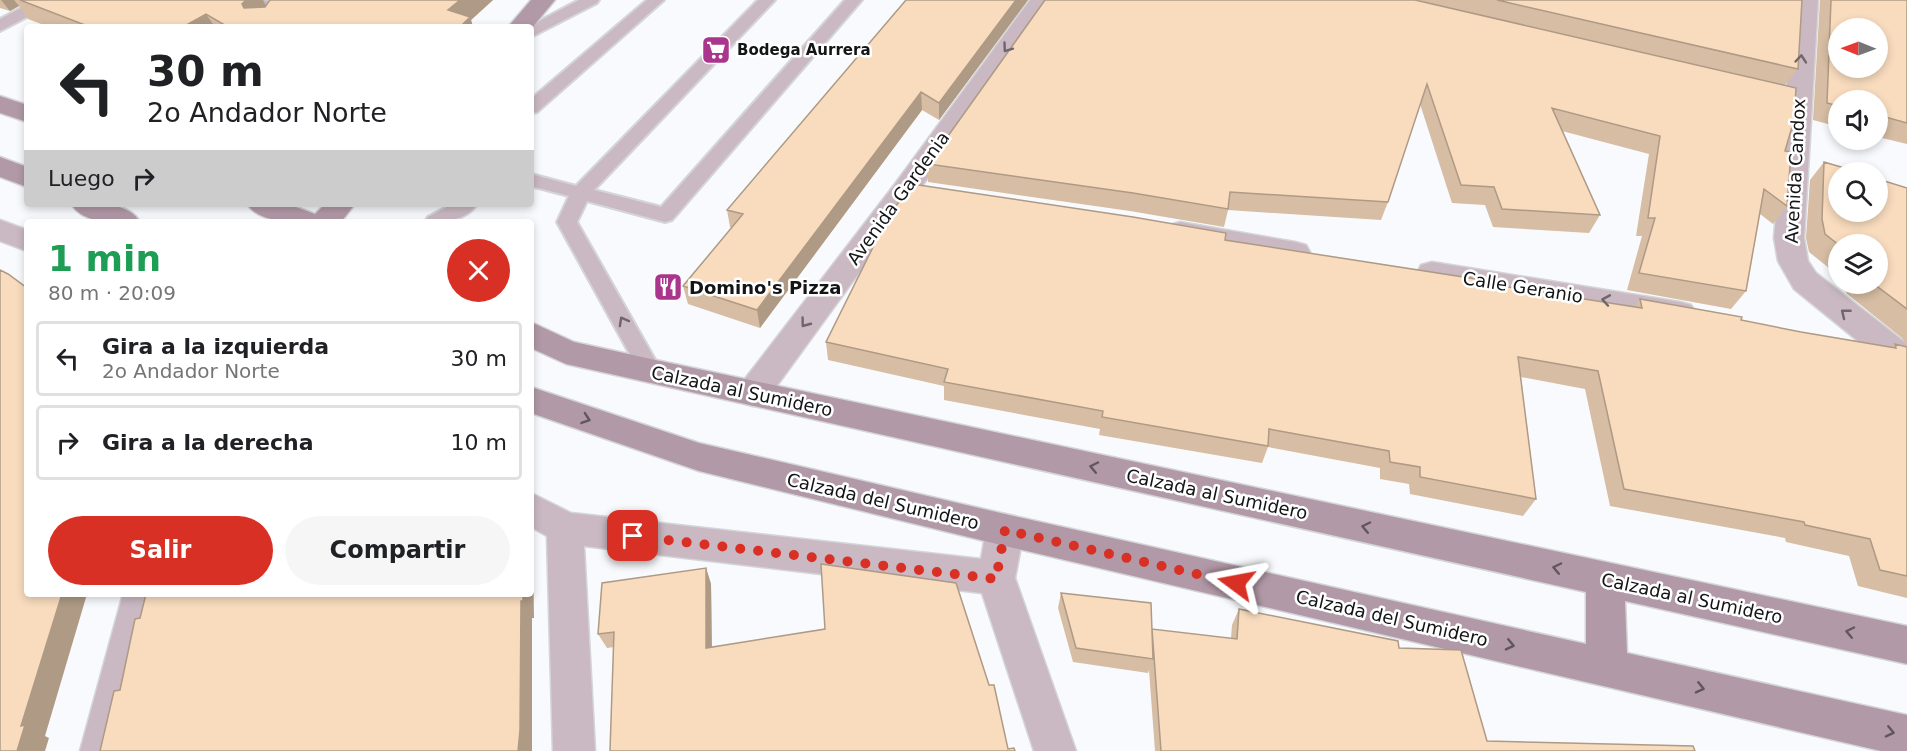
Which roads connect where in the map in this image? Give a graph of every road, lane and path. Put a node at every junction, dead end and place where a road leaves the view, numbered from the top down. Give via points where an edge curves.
1 (48, 0) edge
2 (256, 0) edge
3 (591, 0) edge
4 (656, 0) edge
5 (767, 0) edge
6 (854, 0) edge
7 (1042, 0) edge
8 (1806, 0) edge
9 (544, 3) edge
10 (269, 24) edge
11 (523, 24) edge
12 (0, 26) edge
13 (534, 30) edge
14 (0, 104) edge
15 (534, 105) edge
16 (24, 113) edge
17 (0, 166) edge
18 (24, 177) edge
19 (534, 181) edge
20 (905, 190) junction
21 (581, 192) junction
22 (940, 196) edge
23 (92, 207) edge
24 (269, 207) edge
25 (338, 207) edge
26 (462, 207) edge
27 (119, 219) edge
28 (299, 219) edge
29 (327, 219) edge
30 (440, 219) edge
31 (1153, 227) edge
32 (0, 230) edge
33 (24, 240) edge
34 (1323, 257) edge
35 (1402, 269) edge
36 (1708, 318) edge
37 (534, 336) edge
38 (1834, 340) edge
39 (1899, 356) edge
40 (651, 372) junction
41 (753, 393) junction
42 (534, 401) edge
43 (534, 510) edge
44 (565, 528) junction
45 (1005, 530) junction
46 (1605, 578) junction
47 (996, 579) junction
48 (141, 597) edge
49 (1907, 645) edge
50 (1607, 667) junction
51 (1907, 736) edge
52 (101, 751) edge
53 (574, 751) edge
54 (1055, 751) edge

1 - 12 lane
2 - 10 lane via 283,8
3 - 13 lane
4 - 15 lane
5 - 21 lane
6 - 21 lane via 665,215
7 -> 20 street, Avenida Gardenia
39 -> 8 street, Avenida Candox via 1805,281 1793,261 1789,238 1787,97
9 - 11 main road
14 - 16 main road
17 - 18 main road
19 - 21 lane
20 - 22 street
20 -> 41 street, Avenida Gardenia
40 -> 21 lane via 567,222
23 - 27 main road
24 - 28 main road
25 - 29 main road
26 - 30 lane
31 - 34 street
32 - 33 street
36 -> 35 street, Calle Geranio
37 - 40 main road, Calzada al Sumidero via 566,352
38 - 39 street
40 - 41 main road, Calzada al Sumidero
46 -> 41 main road, Calzada al Sumidero
42 -> 45 main road, Calzada del Sumidero via 699,457
43 - 44 street
44 - 47 street
44 - 53 street
45 - 47 street
45 -> 50 main road, Calzada del Sumidero
49 -> 46 main road, Calzada al Sumidero
46 - 50 main road
47 - 54 street
48 - 52 street
50 -> 51 main road, Calzada del Sumidero

